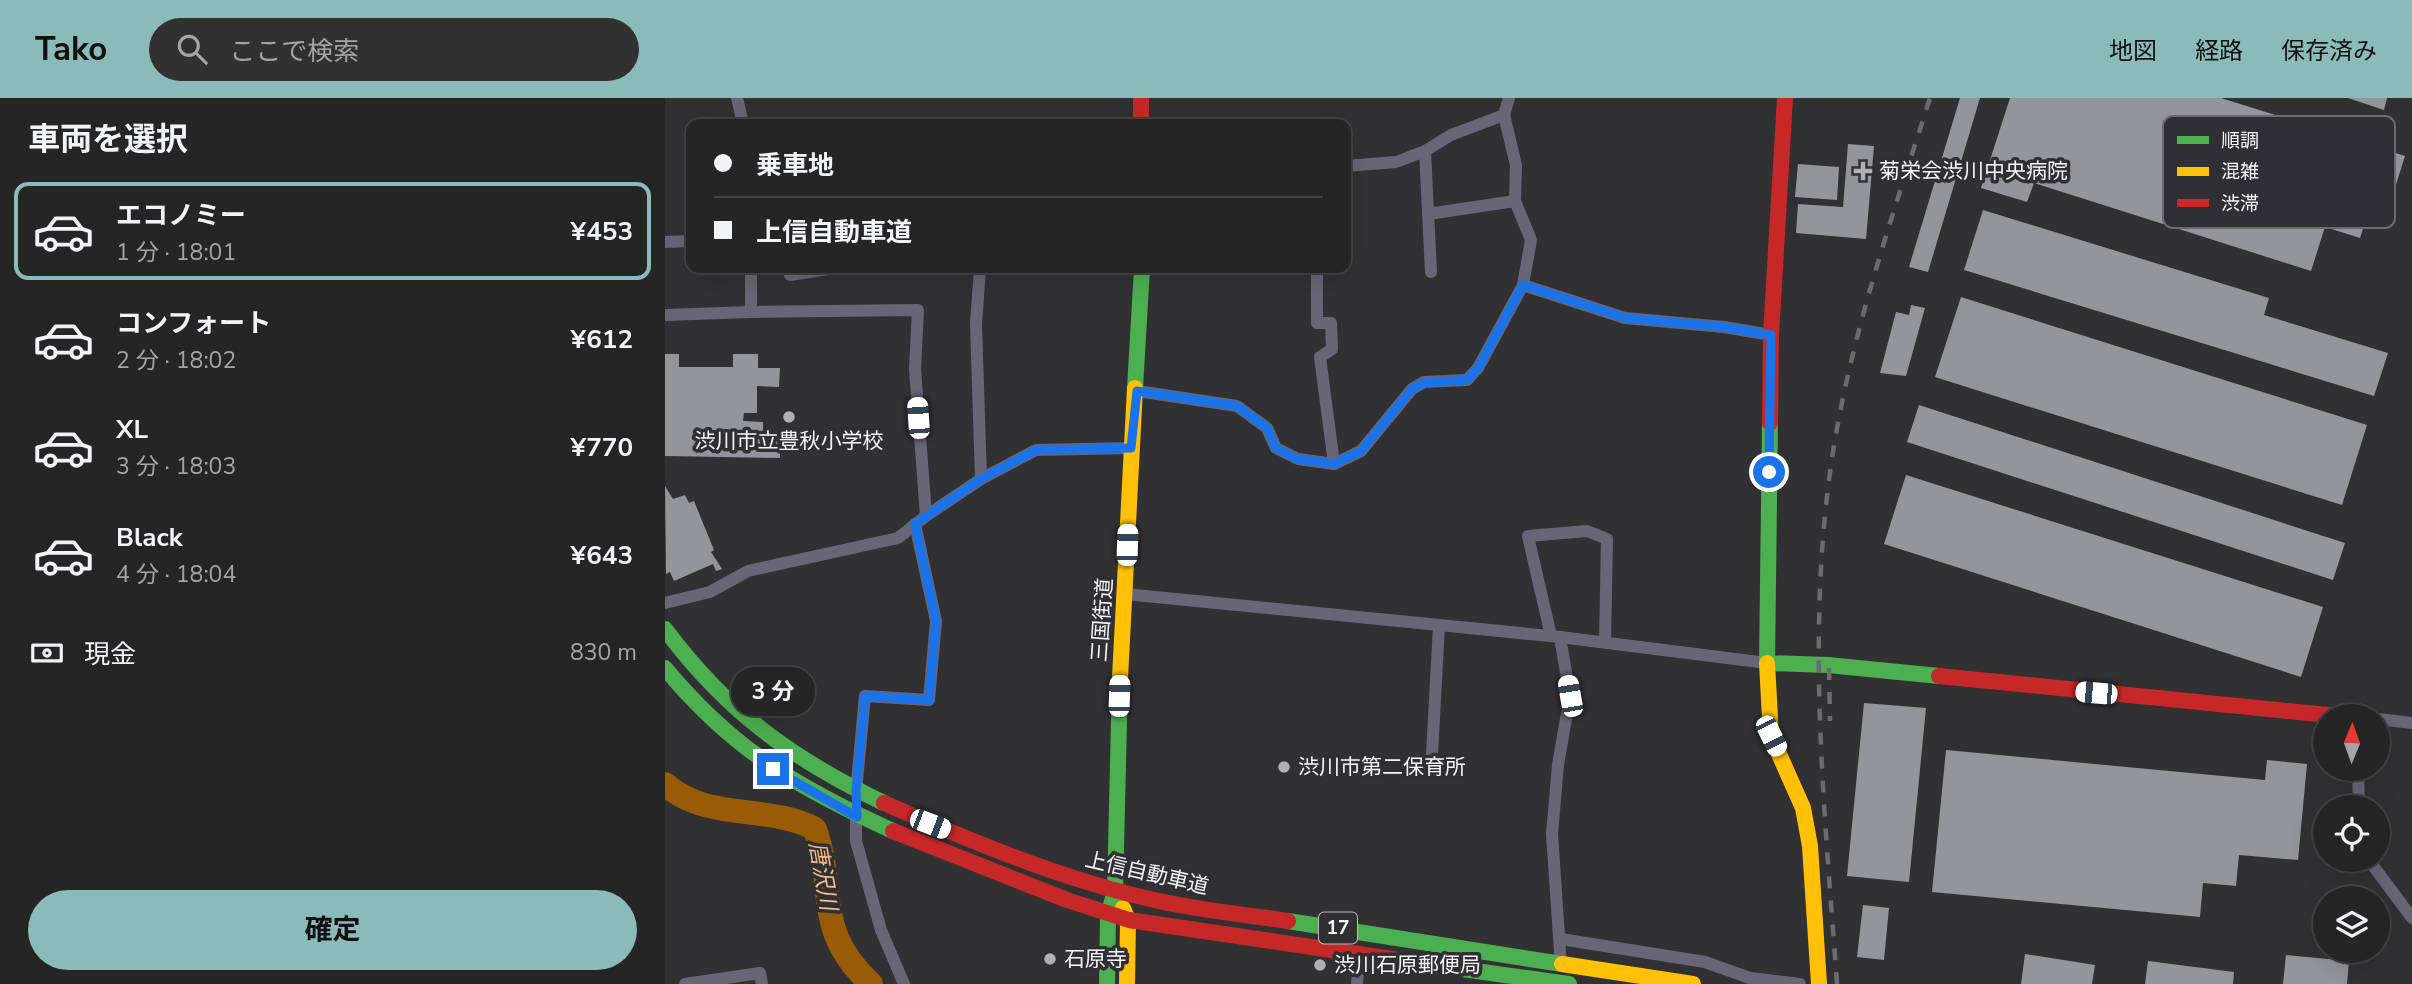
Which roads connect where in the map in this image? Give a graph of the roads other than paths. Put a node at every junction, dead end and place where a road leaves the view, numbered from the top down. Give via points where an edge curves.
1 (737, 98) edge
2 (1141, 98) edge
3 (1509, 98) edge
4 (1785, 98) edge
5 (1504, 115) junction
6 (742, 119) edge
7 (1141, 119) edge
8 (1425, 151) junction
9 (1351, 166) edge
10 (1515, 201) junction
11 (1429, 214) junction
12 (686, 241) edge
13 (665, 242) edge
14 (1431, 272) dead end
15 (751, 273) edge
16 (803, 273) edge
17 (980, 273) edge
18 (1142, 273) edge
19 (1317, 273) edge
20 (790, 275) dead end
21 (1523, 285) junction
22 (751, 312) junction
23 (665, 315) edge
24 (1771, 335) junction
25 (1137, 391) junction
26 (1131, 448) junction
27 (1334, 464) junction
28 (981, 479) junction
29 (926, 516) junction
30 (915, 524) junction
31 (1125, 594) junction
32 (665, 603) edge
33 (1439, 626) junction
34 (665, 629) edge
35 (1555, 636) junction
36 (1605, 642) junction
37 (1767, 663) junction
38 (665, 668) edge
39 (2313, 713) edge
40 (2391, 721) edge
41 (2412, 723) edge
42 (1432, 754) dead end
43 (856, 791) junction
44 (857, 817) junction
45 (2378, 872) edge
46 (1115, 891) junction
47 (1108, 915) junction
48 (2412, 918) edge
49 (1128, 920) junction
50 (1561, 939) junction
51 (1359, 954) junction
52 (1562, 961) junction
53 (685, 984) edge
54 (762, 984) edge
55 (904, 984) edge
56 (1107, 984) edge
57 (1127, 984) edge
58 (1357, 984) edge
59 (1563, 984) edge
60 (1693, 984) edge
61 (1800, 984) edge
62 (1819, 984) edge

1 - 6 street
2 - 7 main road
3 - 5 street
4 - 24 main road
5 - 8 street via 1451,135
5 - 10 street via 1516,165
8 - 9 street via 1396,162
8 - 11 street
10 - 11 street
10 - 21 street via 1531,240
11 - 14 street
12 - 13 street
15 - 22 street
16 - 20 street
17 - 28 street via 976,324
18 - 25 main road, 三国街道
19 - 27 street via 1317,323 1331,323 1332,349 1320,357
21 - 24 street via 1625,318
21 - 27 street via 1467,380 1424,383 1412,389 1361,451
22 - 23 street
22 - 29 street via 918,310 915,369
24 - 37 main road
25 - 26 main road, 三国街道
25 - 27 street via 1237,406 1267,428 1276,448 1297,459
26 - 28 street via 1036,450
26 - 31 main road, 三国街道
28 - 29 street
29 - 30 street
30 - 32 street via 898,538 748,571 710,592
30 - 43 street via 936,621 929,700 865,696
31 - 33 street
31 - 46 main road, 三国街道
33 - 35 street
33 - 42 street
34 - 43 main road, 上信自動車道 via 684,657 750,723
35 - 36 street
35 - 36 street via 1528,536 1587,531 1607,539
35 - 50 street via 1570,696 1552,834
36 - 37 street
37 - 39 main road via 1829,665
37 - 62 main road via 1771,736 1803,808
38 - 44 main road via 737,743 811,794
40 - 41 street
43 - 44 street
43 - 46 main road, 上信自動車道 via 886,807
44 - 47 main road
44 - 55 street via 856,841 881,930
45 - 48 street
46 - 47 main road
46 - 49 main road
46 - 52 main road, 上信自動車道 / 17
47 - 49 main road
47 - 56 main road
49 - 51 main road, 17
49 - 57 main road
50 - 52 street
50 - 61 street via 1705,962 1750,978
51 - 58 street
51 - 59 main road, 17
52 - 59 street
52 - 60 main road, 上信自動車道 / 17
53 - 54 street via 760,973

